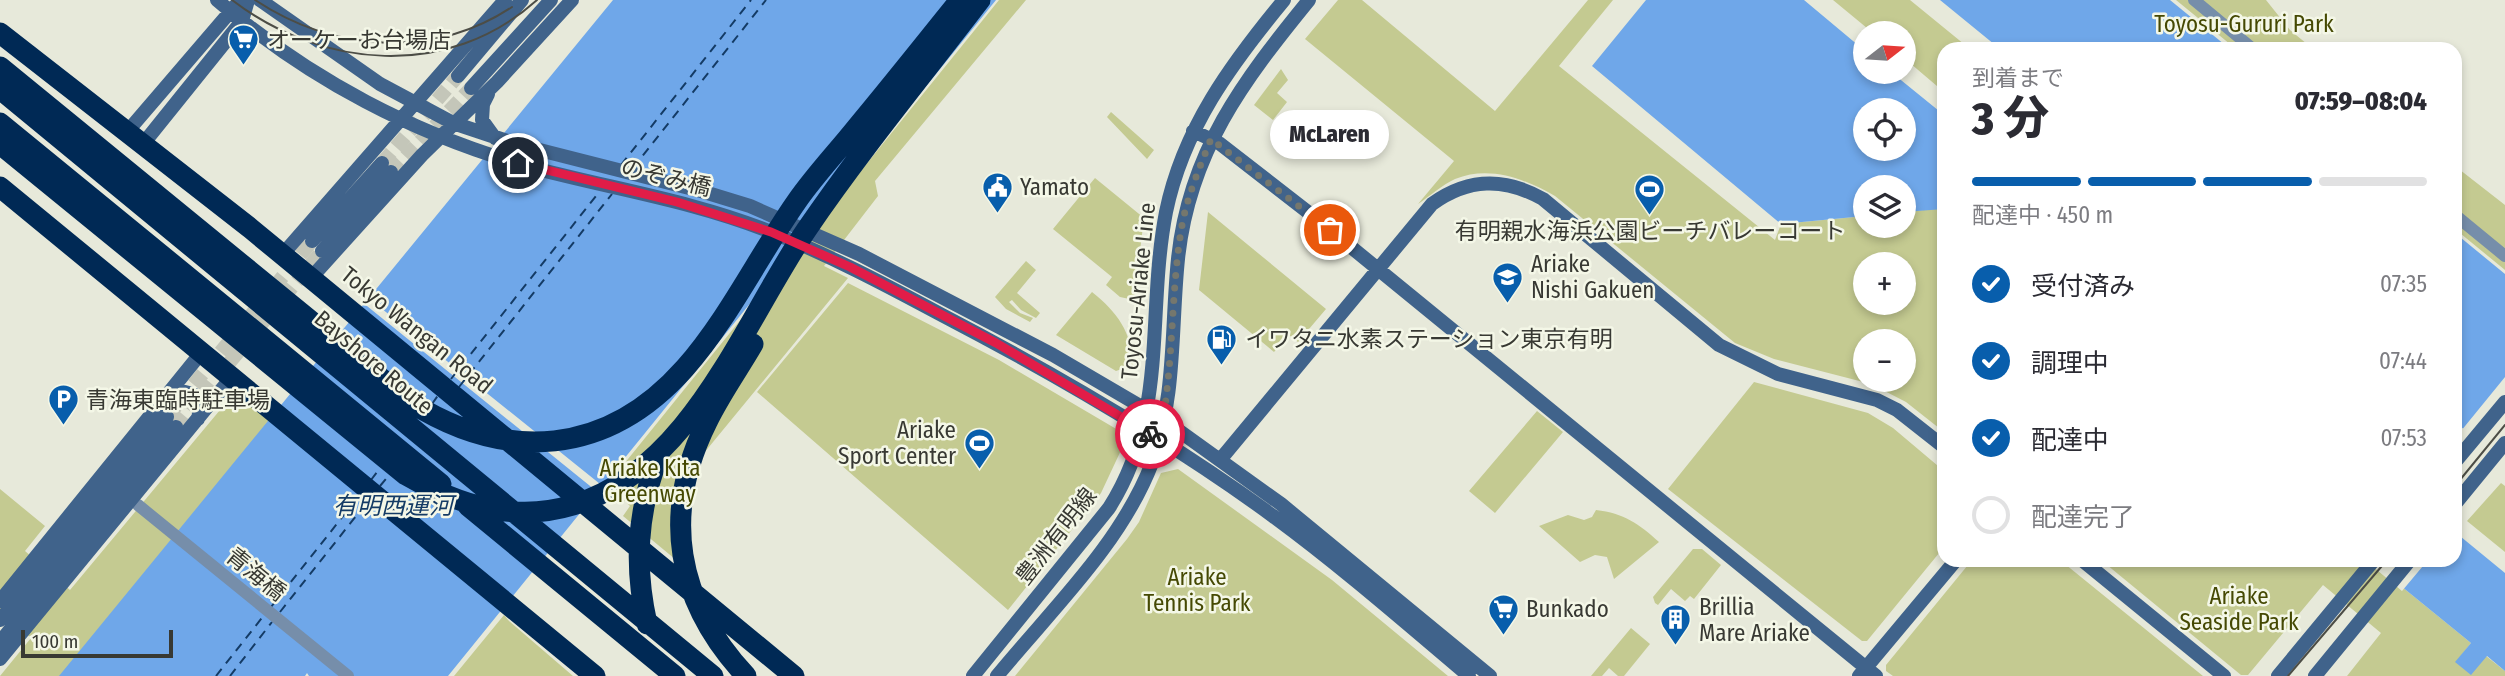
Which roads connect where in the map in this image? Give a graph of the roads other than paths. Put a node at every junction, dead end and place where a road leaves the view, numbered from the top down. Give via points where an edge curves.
1 (217, 0) edge
2 (242, 0) edge
3 (248, 0) edge
4 (260, 0) edge
5 (505, 0) edge
6 (522, 0) edge
7 (551, 0) edge
8 (572, 0) edge
9 (960, 0) edge
10 (980, 0) edge
11 (1284, 0) edge
12 (1309, 0) edge
13 (2194, 0) edge
14 (229, 11) junction
15 (242, 21) junction
16 (4, 35) edge
17 (2245, 42) edge
18 (0, 67) edge
19 (458, 76) tunnel mouth
20 (497, 82) junction
21 (894, 82) junction
22 (471, 88) tunnel mouth
23 (0, 89) edge
24 (415, 104) junction
25 (402, 120) junction
26 (0, 123) edge
27 (453, 123) junction
28 (880, 128) junction
29 (1193, 131) junction
30 (486, 133) junction
31 (439, 137) junction
32 (135, 138) junction
33 (1211, 139) junction
34 (0, 144) edge
35 (386, 167) tunnel mouth
36 (0, 180) edge
37 (0, 187) edge
38 (2462, 221) edge
39 (72, 244) junction
40 (317, 246) tunnel mouth
41 (282, 255) junction
42 (2505, 256) edge
43 (1377, 267) junction
44 (312, 278) junction
45 (201, 353) junction
46 (232, 378) junction
47 (169, 393) junction
48 (2505, 402) edge
49 (1148, 410) junction
50 (198, 419) junction
51 (1164, 420) junction
52 (1144, 431) junction
53 (1159, 440) junction
54 (1937, 441) edge
55 (2505, 443) edge
56 (2462, 454) edge
57 (1220, 460) junction
58 (2462, 495) edge
59 (138, 505) dead end
60 (1950, 567) edge
61 (2091, 567) edge
62 (2368, 567) edge
63 (2404, 567) edge
64 (0, 601) edge
65 (0, 620) edge
66 (0, 642) edge
67 (0, 659) edge
68 (1866, 673) edge
69 (348, 676) edge
70 (595, 676) edge
71 (672, 676) edge
72 (713, 676) edge
73 (746, 676) edge
74 (794, 676) edge
75 (974, 676) edge
76 (997, 676) edge
77 (1469, 676) edge
78 (1490, 676) edge
79 (2224, 676) edge
80 (2278, 676) edge
81 (2315, 676) edge

1 - 14 street, のぞみ橋
2 - 14 street
3 - 15 street
4 - 24 street, のぞみ橋 via 345,62
5 - 24 street
6 - 19 street
7 - 22 street
8 - 20 street
9 - 21 highway
10 - 28 highway
11 - 29 street, Toyosu-Ariake Line via 1219,83
12 - 33 street, Toyosu-Ariake Line via 1254,67
13 - 17 street
14 - 15 street, のぞみ橋
14 - 32 street
15 - 25 street, のぞみ橋 via 333,83
15 - 32 street
16 - 32 highway, Tokyo Wangan Road
18 - 21 highway via 410,402 446,423 517,442 583,436 616,423 673,381 711,334 798,199
20 - 27 street
20 - 30 street via 482,104
21 - 71 highway via 717,349 655,466 640,519 639,584 648,630
23 - 72 highway, Bayshore Route
24 - 25 street
24 - 27 street, のぞみ橋
25 - 31 street, のぞみ橋
25 - 41 street
26 - 71 highway
27 - 30 street, のぞみ橋
27 - 31 street
28 - 34 highway via 807,230 695,411 671,441 648,465 610,491 566,507 533,512 469,504 406,475
28 - 73 highway via 707,421 685,477 680,535 692,594 715,638
29 - 33 street
29 - 49 street, Toyosu-Ariake Line via 1166,213
30 - 49 street, のぞみ橋 via 725,198 859,254
31 - 44 street
31 - 52 street, のぞみ橋 via 771,232 850,267 1061,379
32 - 41 highway, Tokyo Wangan Road
33 - 43 street
33 - 51 street, Toyosu-Ariake Line via 1181,230
35 - 40 street
36 - 39 highway
37 - 39 highway
38 - 42 street
39 - 45 highway
41 - 44 highway, Tokyo Wangan Road
43 - 54 street via 1418,218 1447,193 1477,183 1524,188 1737,357 1778,374 1877,400
43 - 57 street
43 - 68 street
44 - 74 highway, Tokyo Wangan Road
45 - 46 highway
45 - 47 street
46 - 50 street
46 - 70 highway
47 - 50 street via 186,390 193,394 200,408
47 - 64 street
48 - 56 street
49 - 51 street, のぞみ橋
49 - 52 street, 豊洲有明線
50 - 67 street
51 - 53 street, Toyosu-Ariake Line
51 - 57 street, のぞみ橋
52 - 53 street, のぞみ橋
52 - 75 street, 豊洲有明線 via 1122,488 1109,508
53 - 76 street, 豊洲有明線 via 1122,520
53 - 77 street, のぞみ橋 via 1285,525
55 - 58 street
57 - 78 street, のぞみ橋 via 1280,503
59 - 69 street, 青海橋
60 - 68 street
61 - 79 street
62 - 80 street
63 - 81 street
65 - 66 street via 172,422

